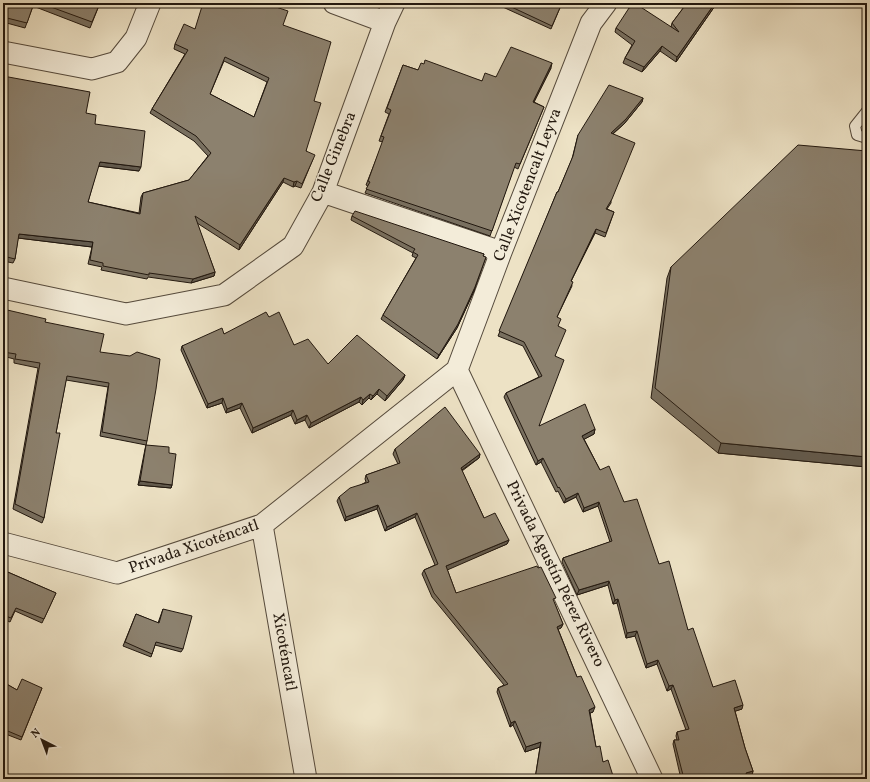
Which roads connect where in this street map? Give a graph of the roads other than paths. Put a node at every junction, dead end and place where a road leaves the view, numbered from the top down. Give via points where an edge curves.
1 (150, 3) edge
2 (334, 3) edge
3 (394, 3) edge
4 (606, 3) edge
5 (385, 22) junction
6 (3, 52) edge
7 (867, 111) edge
8 (867, 138) edge
9 (323, 192) junction
10 (502, 252) junction
11 (3, 288) edge
12 (457, 370) junction
13 (262, 525) junction
14 (3, 543) edge
15 (306, 779) edge
16 (652, 779) edge

1 - 6 street via 136,38 117,62 92,69
2 - 5 street
3 - 5 street, Calle Ginebra
4 - 10 street, Calle Xicotencalt Leyva via 591,23
5 - 9 street, Calle Ginebra
7 - 8 lane via 856,126 857,135
9 - 10 street
9 - 11 street, Calle Ginebra via 293,246 224,295 126,314
10 - 12 street, Calle Xicotencalt Leyva
12 - 13 street, Privada Xicoténcatl
12 - 16 street, Privada Agustín Pérez Rivero
13 - 14 street, Privada Xicoténcatl via 117,573
13 - 15 street, Xicoténcatl

